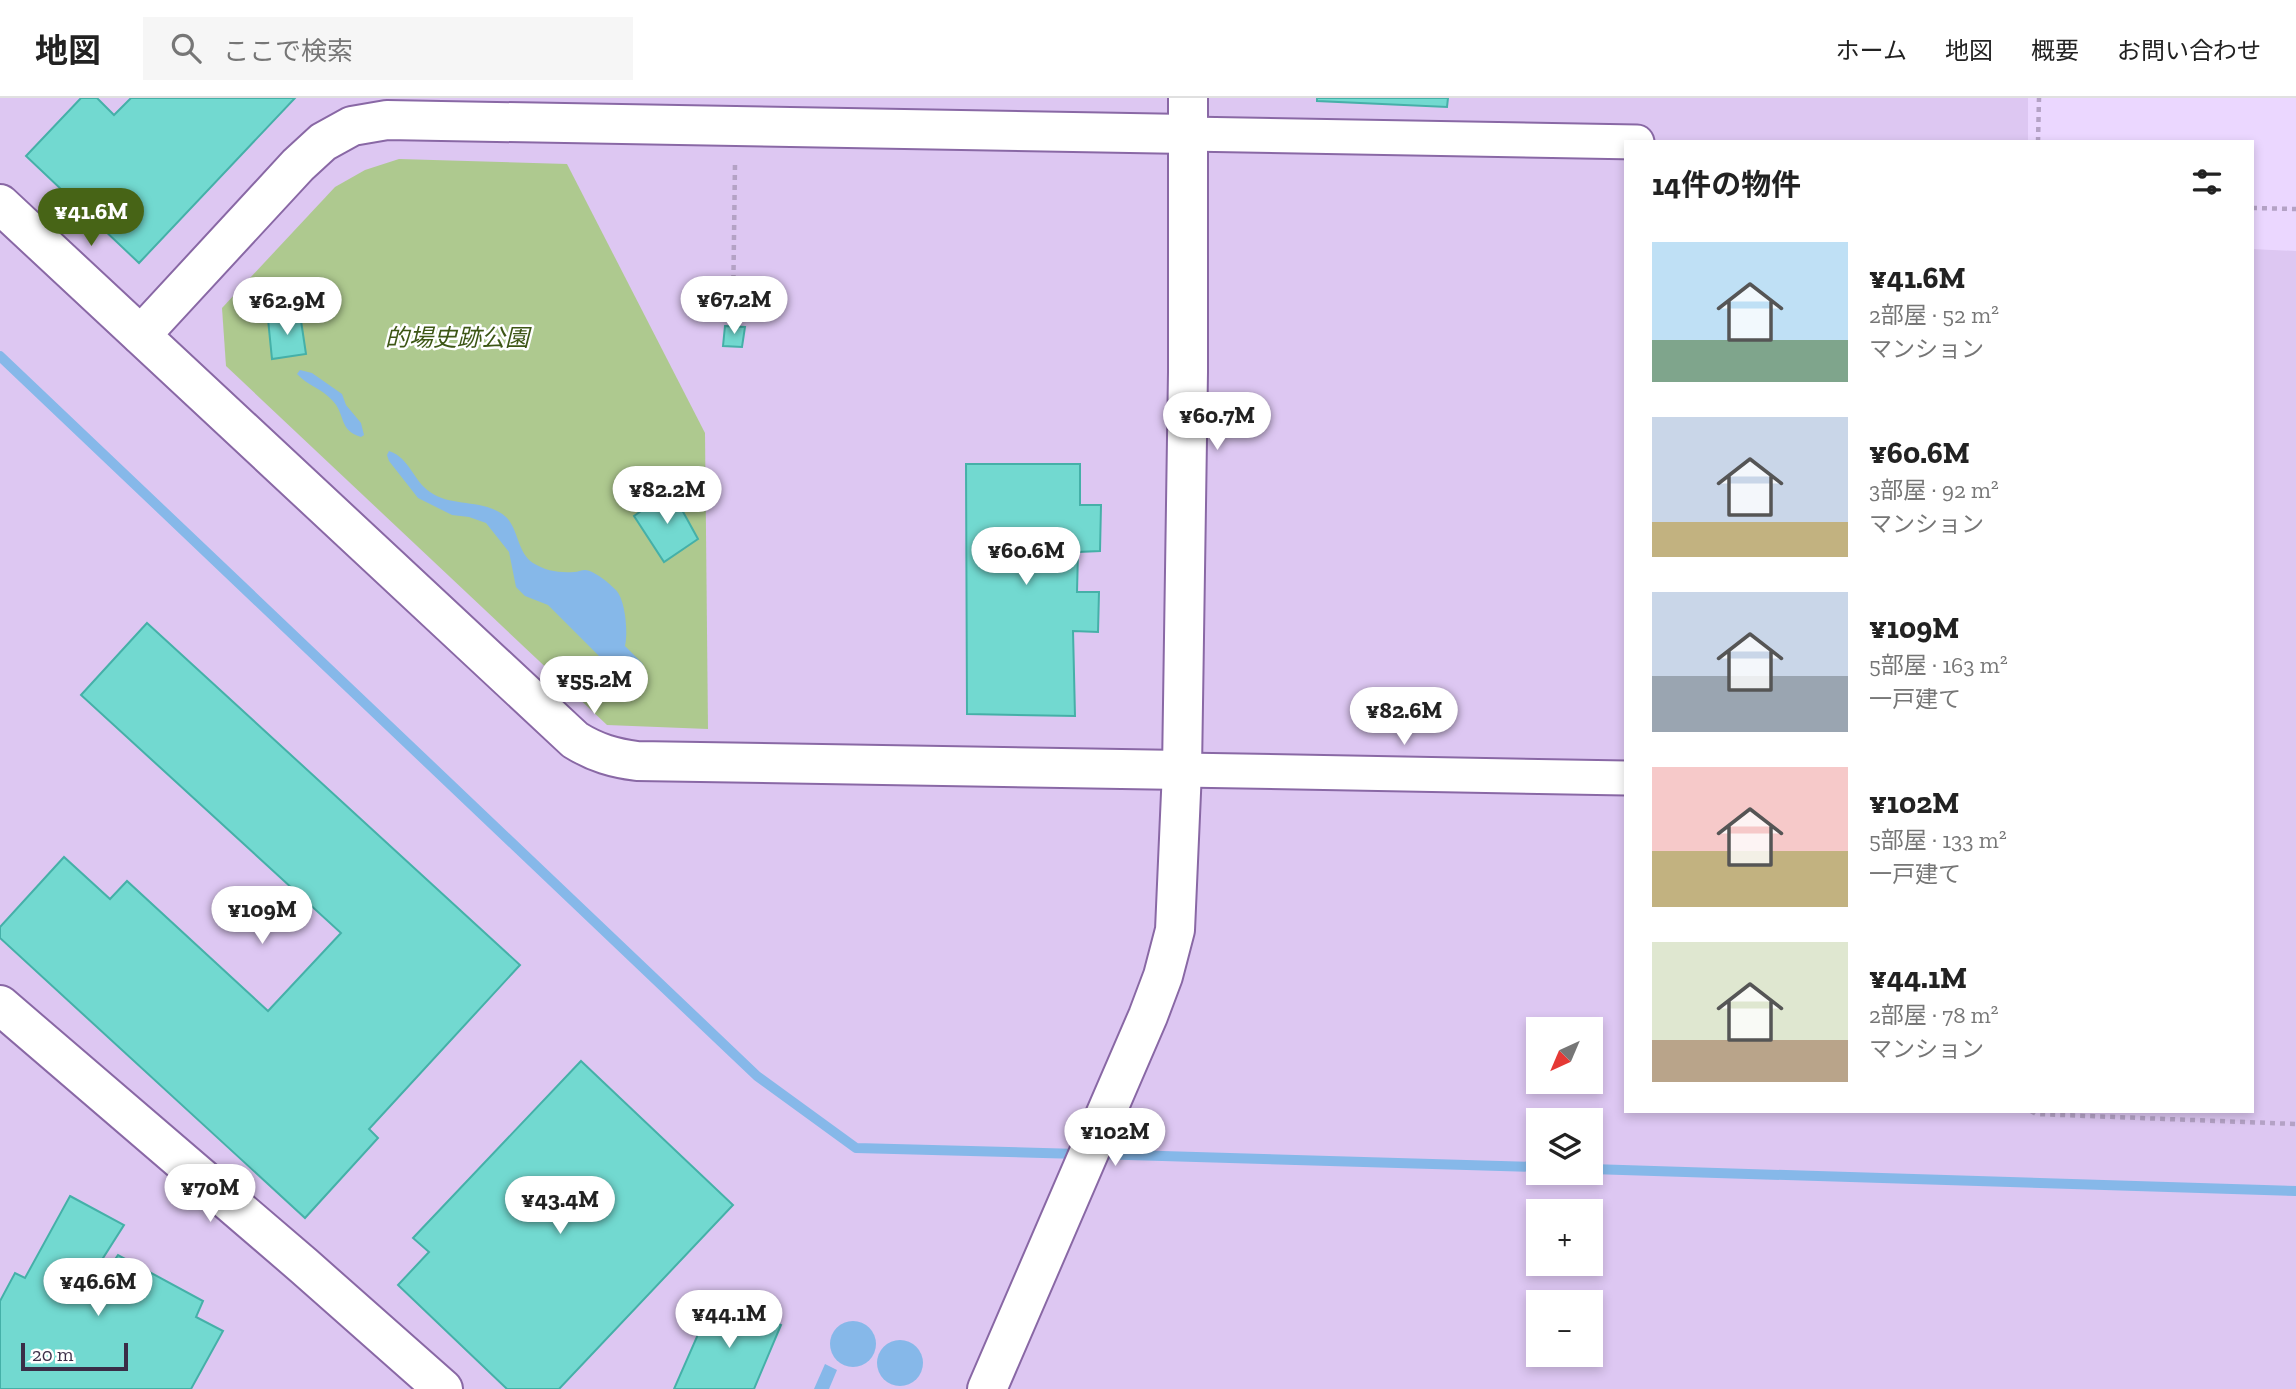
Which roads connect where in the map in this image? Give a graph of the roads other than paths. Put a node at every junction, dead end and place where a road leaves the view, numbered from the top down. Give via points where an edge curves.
1 (1187, 116) edge
2 (1624, 141) edge
3 (0, 204) edge
4 (141, 335) junction
5 (1182, 770) junction
6 (1624, 778) edge
7 (4, 1019) edge
8 (443, 1389) edge
9 (987, 1389) edge

1 - 2 street
1 - 4 street via 387,120 352,126 323,142 298,165
1 - 5 street
3 - 4 street
4 - 5 street via 593,751 638,761
5 - 6 street
5 - 9 street via 1175,930 1163,976
7 - 8 street via 304,1266

